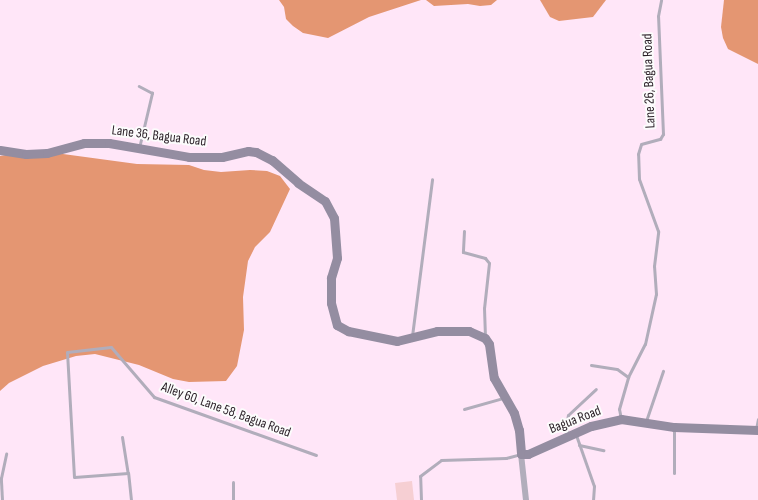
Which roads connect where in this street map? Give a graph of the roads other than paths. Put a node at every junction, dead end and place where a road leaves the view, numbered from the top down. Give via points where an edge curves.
1 (661, 0) edge
2 (139, 86) dead end
3 (139, 148) junction
4 (0, 150) edge
5 (432, 179) dead end
6 (464, 230) dead end
7 (412, 338) junction
8 (485, 338) junction
9 (591, 365) dead end
10 (663, 371) dead end
11 (628, 377) junction
12 (596, 389) dead end
13 (504, 398) junction
14 (464, 408) dead end
15 (621, 418) junction
16 (758, 419) edge
17 (646, 421) junction
18 (674, 427) junction
19 (757, 430) edge
20 (572, 434) junction
21 (122, 437) dead end
22 (579, 445) junction
23 (603, 450) dead end
24 (6, 454) dead end
25 (521, 454) junction
26 (316, 455) dead end
27 (128, 473) junction
28 (674, 473) dead end
29 (233, 482) dead end
30 (2, 500) edge
31 (130, 500) edge
32 (234, 500) edge
33 (421, 500) edge
34 (526, 500) edge
35 (593, 500) edge

1 - 11 lane, Lane 26, Bagua Road via 658,16 663,134 660,139 641,144 638,154 639,179 658,231 654,266 656,294 645,344
2 - 3 lane via 152,93
3 - 4 street, Lane 36, Bagua Road via 109,143 84,143 47,153 26,154
3 - 7 street, Lane 36, Bagua Road via 190,157 222,156 248,151 272,160 298,183 325,201 334,218 337,251 331,278 331,303 337,325 348,331 378,339 397,341
5 - 7 lane
6 - 8 lane via 463,252 485,258 489,263 484,308
7 - 8 street, Lane 36, Bagua Road via 437,331 469,330
8 - 13 street via 489,344 494,378
9 - 11 lane via 617,369
10 - 17 lane
11 - 15 lane, Lane 26, Bagua Road via 619,409
12 - 20 lane via 568,415 566,427
13 - 14 lane
13 - 25 street via 514,414 519,430
15 - 17 street, Bagua Road
15 - 20 street, Bagua Road
16 - 19 lane
17 - 18 street, Bagua Road
18 - 19 street, Bagua Road
18 - 28 lane
20 - 22 lane
20 - 25 street, Bagua Road via 528,454
21 - 27 lane
22 - 23 lane
22 - 35 lane via 594,486
24 - 30 lane via 1,478
25 - 33 lane via 506,458 441,460 420,476
25 - 34 street
26 - 27 lane, Alley 60, Lane 58, Bagua Road via 154,397 111,347 67,352 74,477
27 - 31 lane
29 - 32 lane

